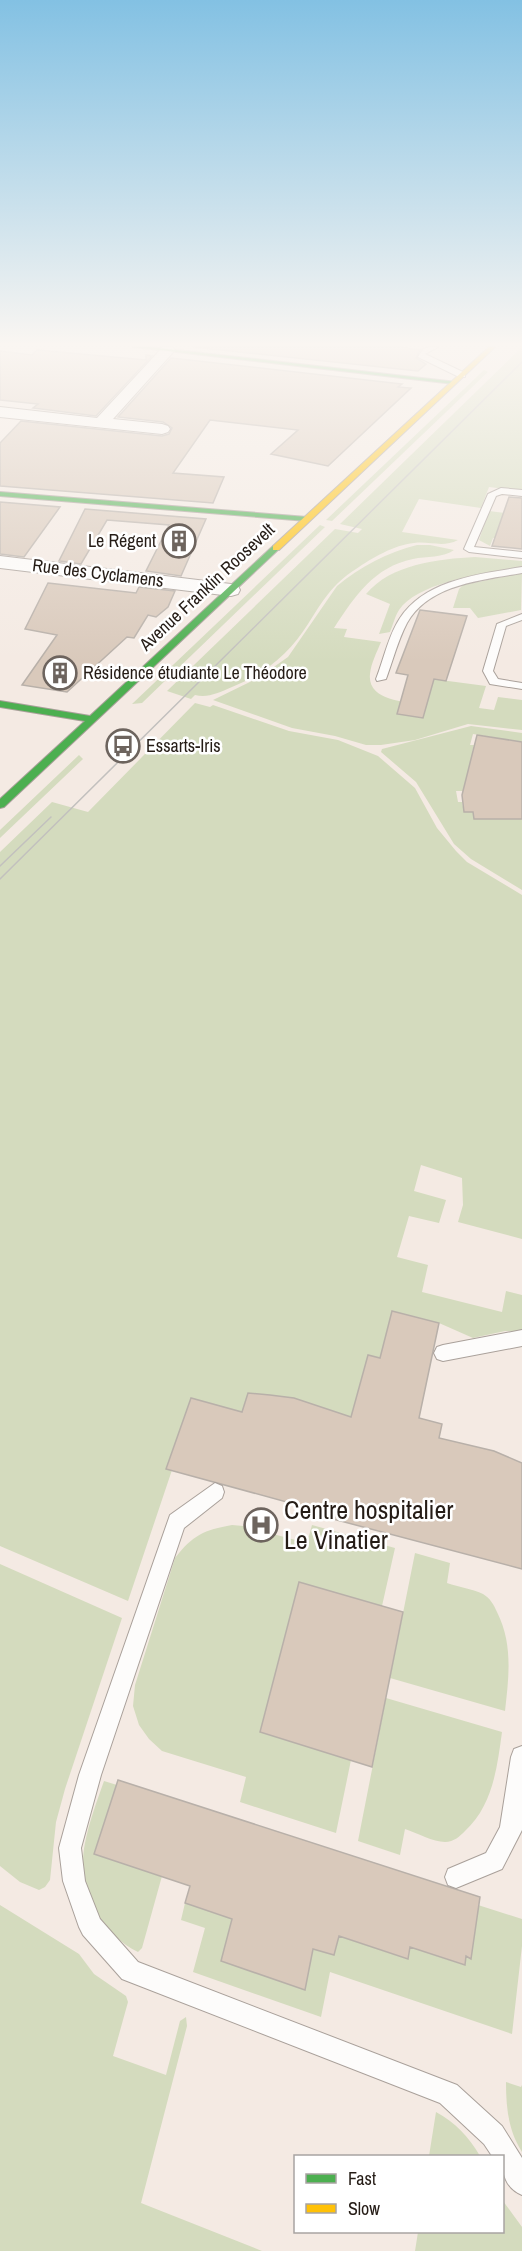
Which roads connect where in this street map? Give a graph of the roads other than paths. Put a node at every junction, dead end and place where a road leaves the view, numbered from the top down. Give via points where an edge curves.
1 (379, 452) edge
2 (522, 493) edge
3 (0, 494) edge
4 (307, 519) junction
5 (522, 555) edge
6 (0, 562) edge
7 (522, 570) edge
8 (231, 590) junction
9 (522, 617) edge
10 (381, 679) dead end
11 (522, 686) edge
12 (0, 704) edge
13 (90, 719) junction
14 (0, 805) edge
15 (522, 1338) edge
16 (443, 1353) dead end
17 (215, 1492) dead end
18 (522, 1757) edge
19 (456, 1877) dead end
20 (522, 2182) edge

1 - 4 main road, Avenue Franklin Roosevelt
2 - 5 lane via 492,494 469,549
3 - 4 main road
4 - 8 main road, Avenue Franklin Roosevelt
6 - 8 street, Rue des Cyclamens
7 - 10 lane via 437,591 421,601 405,618
8 - 13 main road, Avenue Franklin Roosevelt
9 - 11 lane via 502,624 488,671 494,682
12 - 13 main road
13 - 14 main road, Avenue Franklin Roosevelt
15 - 16 lane
17 - 20 lane via 177,1522 90,1775 70,1848 74,1881 91,1927 130,1971 448,2094 493,2135
18 - 19 lane via 512,1830 494,1861

